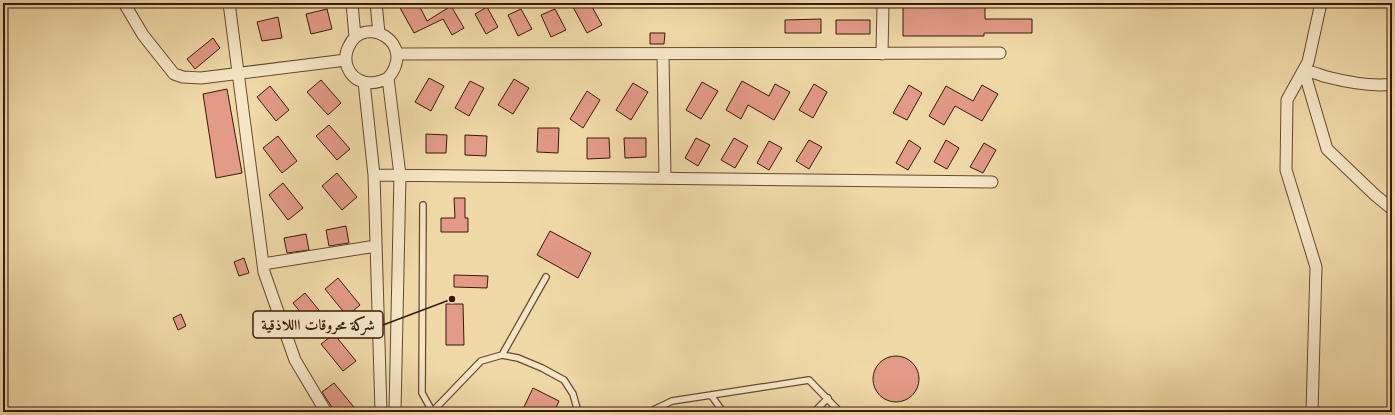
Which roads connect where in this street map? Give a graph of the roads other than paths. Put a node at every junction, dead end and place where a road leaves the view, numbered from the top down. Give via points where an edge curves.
1 (124, 3) edge
2 (229, 3) edge
3 (352, 3) edge
4 (376, 3) edge
5 (883, 3) edge
6 (1321, 3) edge
7 (379, 33) junction
8 (355, 37) junction
9 (1000, 53) dead end
10 (397, 54) junction
11 (663, 54) junction
12 (882, 54) junction
13 (346, 60) junction
14 (1304, 71) junction
15 (238, 73) junction
16 (388, 78) junction
17 (364, 82) junction
18 (1392, 84) edge
19 (374, 174) junction
20 (400, 175) junction
21 (665, 178) junction
22 (992, 182) dead end
23 (423, 205) dead end
24 (1392, 209) edge
25 (376, 246) junction
26 (263, 264) junction
27 (546, 277) dead end
28 (502, 355) junction
29 (710, 395) junction
30 (828, 398) junction
31 (326, 412) edge
32 (381, 412) edge
33 (395, 412) edge
34 (432, 412) edge
35 (578, 412) edge
36 (649, 412) edge
37 (723, 412) edge
38 (814, 412) edge
39 (840, 412) edge
40 (1312, 412) edge

1 - 15 street via 174,74 201,78
2 - 15 street
3 - 8 street
4 - 7 street
5 - 12 street
6 - 14 street
7 - 8 street via 362,33
7 - 10 street via 391,41
8 - 13 street via 348,47
9 - 12 street
10 - 11 street
10 - 16 street via 395,67
11 - 12 street
11 - 21 street
13 - 15 street
13 - 17 street via 352,74
14 - 18 street via 1372,85
14 - 24 street via 1327,149
14 - 40 street via 1287,100 1286,170 1316,267
15 - 26 street
16 - 17 street via 372,84
16 - 20 street
17 - 19 street
19 - 20 street
19 - 25 street
20 - 21 street
20 - 33 street
21 - 22 street
23 - 34 lane via 422,393
25 - 26 street
25 - 32 street
26 - 31 street via 295,360
27 - 28 lane
28 - 34 lane via 481,361
28 - 35 lane via 536,365 564,380 573,394
29 - 30 lane via 809,380
29 - 36 lane via 672,401
29 - 37 lane
30 - 38 lane
30 - 39 lane

